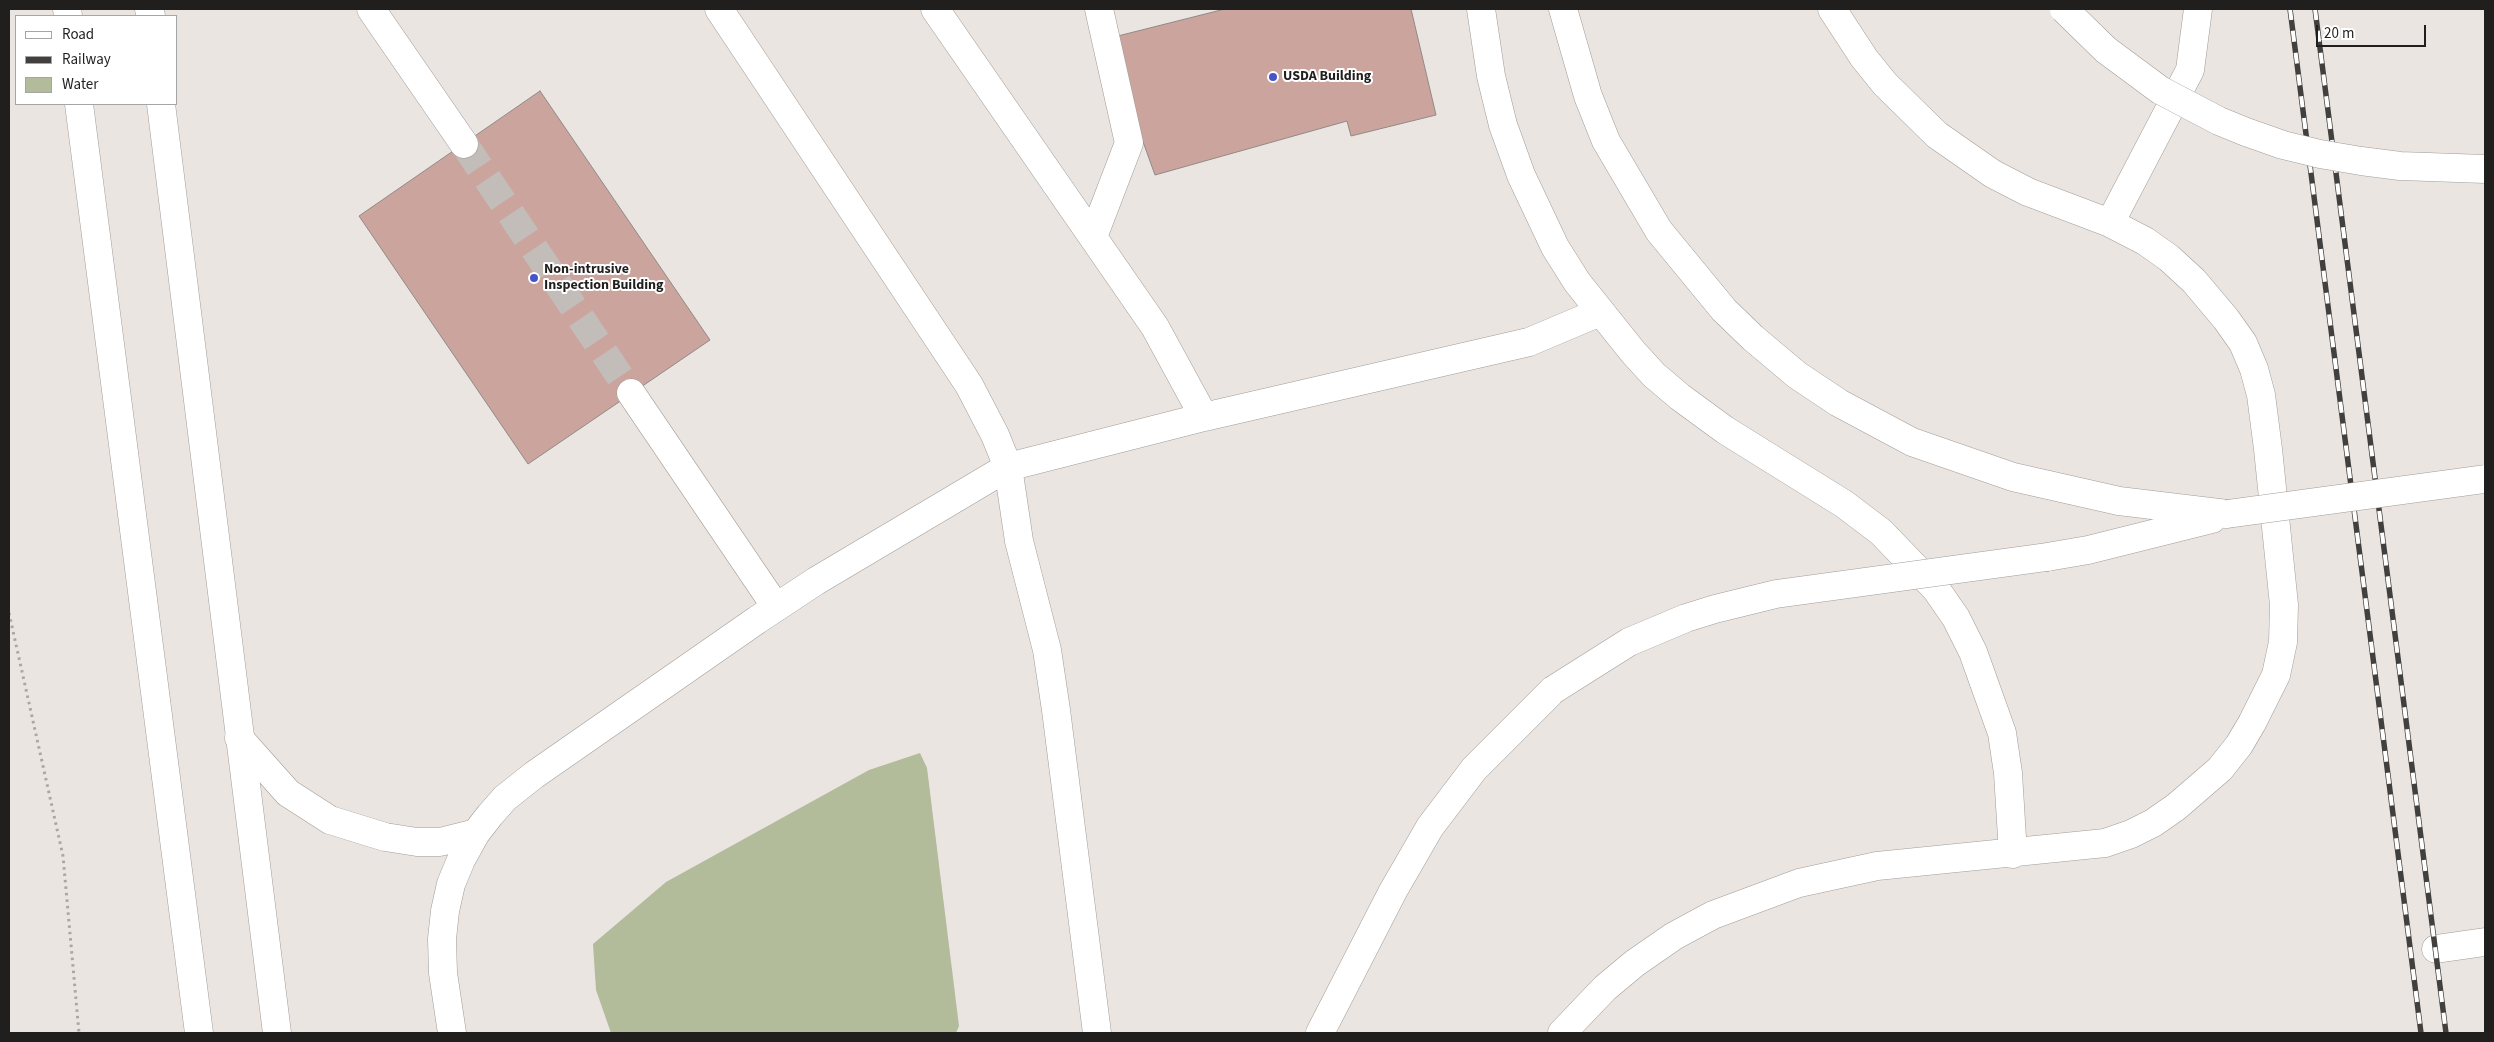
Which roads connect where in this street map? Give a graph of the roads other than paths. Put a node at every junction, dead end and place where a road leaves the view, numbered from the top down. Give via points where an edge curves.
1 (370, 9) edge
2 (719, 9) edge
3 (935, 9) edge
4 (1099, 9) edge
5 (1481, 9) edge
6 (1563, 9) edge
7 (2064, 9) edge
8 (2198, 9) edge
9 (1838, 14) edge
10 (79, 105) edge
11 (161, 105) edge
12 (464, 144) tunnel mouth
13 (2485, 168) edge
14 (2110, 223) junction
15 (1093, 237) junction
16 (1600, 312) junction
17 (631, 393) tunnel mouth
18 (1204, 417) junction
19 (1008, 467) junction
20 (2485, 479) edge
21 (2227, 514) junction
22 (776, 607) junction
23 (239, 738) junction
24 (476, 833) junction
25 (2013, 854) junction
26 (2485, 942) edge
27 (2436, 948) dead end
28 (199, 1033) edge
29 (277, 1033) edge
30 (452, 1033) edge
31 (1097, 1033) edge
32 (1320, 1033) edge
33 (1562, 1033) edge

1 - 12 main road
2 - 19 main road via 969,385
3 - 15 main road
4 - 15 main road via 1129,143
5 - 16 main road via 1503,125 1521,176 1555,247
6 - 21 main road via 1586,88 1606,141 1659,231 1698,282 1753,338 1797,375 1880,426 1954,458 2013,477 2119,501
7 - 13 main road, bridge via 2106,50 2154,86 2246,132 2283,145 2353,160 2400,166
8 - 14 main road via 2190,70
9 - 14 main road via 1885,84 1937,135 1993,174 2028,192
10 - 28 main road
11 - 23 main road
14 - 25 main road via 2145,241 2194,281 2226,319 2254,369 2268,449 2284,605 2283,642 2276,675 2264,703 2239,745 2202,787 2153,823 2131,834 2105,843
15 - 18 main road via 1155,327
16 - 18 main road via 1529,342
16 - 25 main road via 1633,352 1680,398 1844,504 1881,532 1936,589 1956,618 1973,652 2002,734
17 - 22 main road
18 - 19 main road
19 - 22 main road
19 - 31 main road via 1019,541 1047,650
20 - 21 main road, bridge
21 - 32 main road, bridge via 2088,550 1785,593 1715,608 1629,642 1553,690 1474,769 1430,827
22 - 24 main road via 534,775 505,798
23 - 24 main road via 288,793 330,820 385,837 417,842 440,842
23 - 29 main road
24 - 30 main road via 451,884 445,912 443,973
25 - 33 main road via 1877,866 1838,873 1799,883 1713,915 1634,963 1604,988
26 - 27 main road

